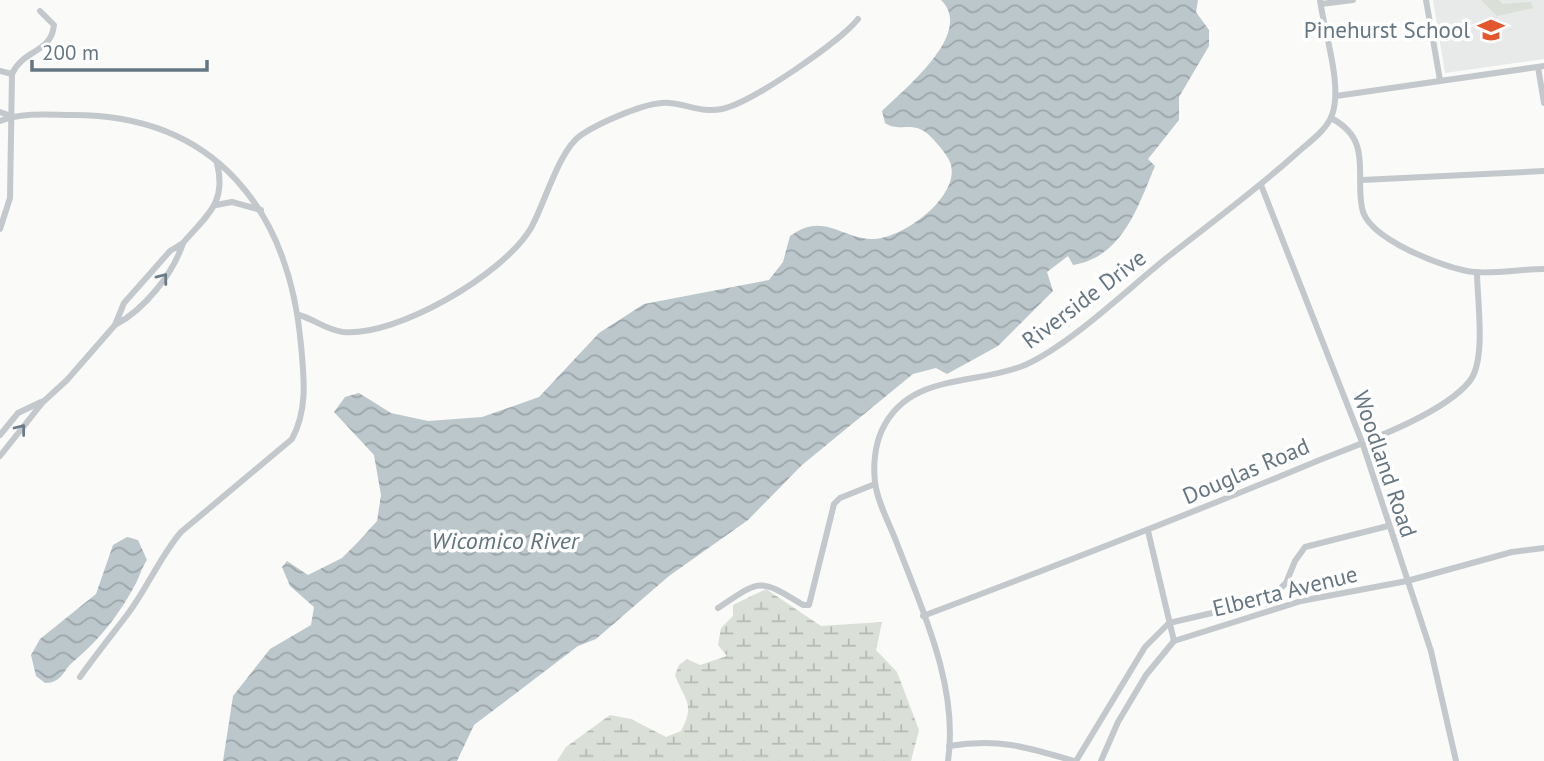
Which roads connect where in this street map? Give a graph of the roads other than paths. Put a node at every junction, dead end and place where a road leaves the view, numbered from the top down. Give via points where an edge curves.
1 (1353, 0) edge
2 (1426, 0) edge
3 (1320, 2) edge
4 (40, 11) dead end
5 (858, 19) dead end
6 (1541, 66) edge
7 (0, 71) edge
8 (12, 74) junction
9 (1440, 80) junction
10 (1336, 96) junction
11 (1544, 103) edge
12 (0, 112) edge
13 (11, 116) junction
14 (1331, 118) junction
15 (0, 121) edge
16 (216, 161) junction
17 (1544, 170) edge
18 (1362, 180) junction
19 (1261, 185) junction
20 (216, 205) junction
21 (262, 210) junction
22 (1, 224) edge
23 (183, 243) junction
24 (1544, 269) edge
25 (1477, 272) junction
26 (299, 315) junction
27 (115, 325) junction
28 (43, 402) junction
29 (0, 435) edge
30 (1363, 442) junction
31 (0, 456) edge
32 (875, 484) junction
33 (1388, 526) junction
34 (1148, 531) junction
35 (1544, 548) edge
36 (1406, 581) junction
37 (718, 608) dead end
38 (923, 616) junction
39 (1169, 622) junction
40 (1174, 641) junction
41 (80, 677) dead end
42 (949, 746) junction
43 (948, 761) edge
44 (1075, 761) edge
45 (1101, 761) edge
46 (1456, 761) edge

1 - 3 street
2 - 9 street
3 - 10 street
4 - 8 street via 54,25 53,37 45,47 19,61
5 - 26 street via 842,37 735,105 700,111 656,103 583,134 569,149 515,252 435,305 408,319 360,332 320,327
6 - 9 street
6 - 11 street
7 - 8 street
8 - 13 street
9 - 10 street
10 - 14 street
12 - 13 street
13 - 15 street
13 - 16 street via 125,119 178,137
13 - 22 street via 10,198
14 - 18 street via 1353,138
14 - 19 street, Riverside Drive
16 - 20 street via 221,179
16 - 21 street
17 - 18 street
18 - 25 street via 1362,210 1374,229 1437,262
19 - 30 street, Woodland Road
19 - 32 street, Riverside Drive via 1030,363 924,389 906,399 880,433
20 - 21 street via 232,202
20 - 23 street
21 - 26 street
23 - 27 street via 170,251 124,303
27 -> 23 street via 144,303
24 - 25 street
25 - 30 street, Douglas Road via 1479,349 1475,374 1451,398
26 - 41 street via 304,393 302,420 292,439 181,532
27 - 28 street
28 - 29 street via 18,413
31 -> 28 street
30 - 33 street, Woodland Road
30 - 34 street, Douglas Road
32 - 37 street via 834,504 809,605 771,585 758,584
32 - 38 street, Riverside Drive
33 - 36 street, Woodland Road
33 - 39 street via 1305,547 1286,583 1268,600
34 - 38 street, Douglas Road
34 - 39 street
35 - 36 street, Elberta Avenue via 1512,552
36 - 40 street, Elberta Avenue via 1301,601
36 - 46 street, Woodland Road via 1443,695
38 - 42 street, Riverside Drive via 946,697
39 - 40 street
39 - 44 street via 1145,647
40 - 45 street via 1118,722
42 - 43 street, Riverside Drive
42 - 44 street via 1013,743

